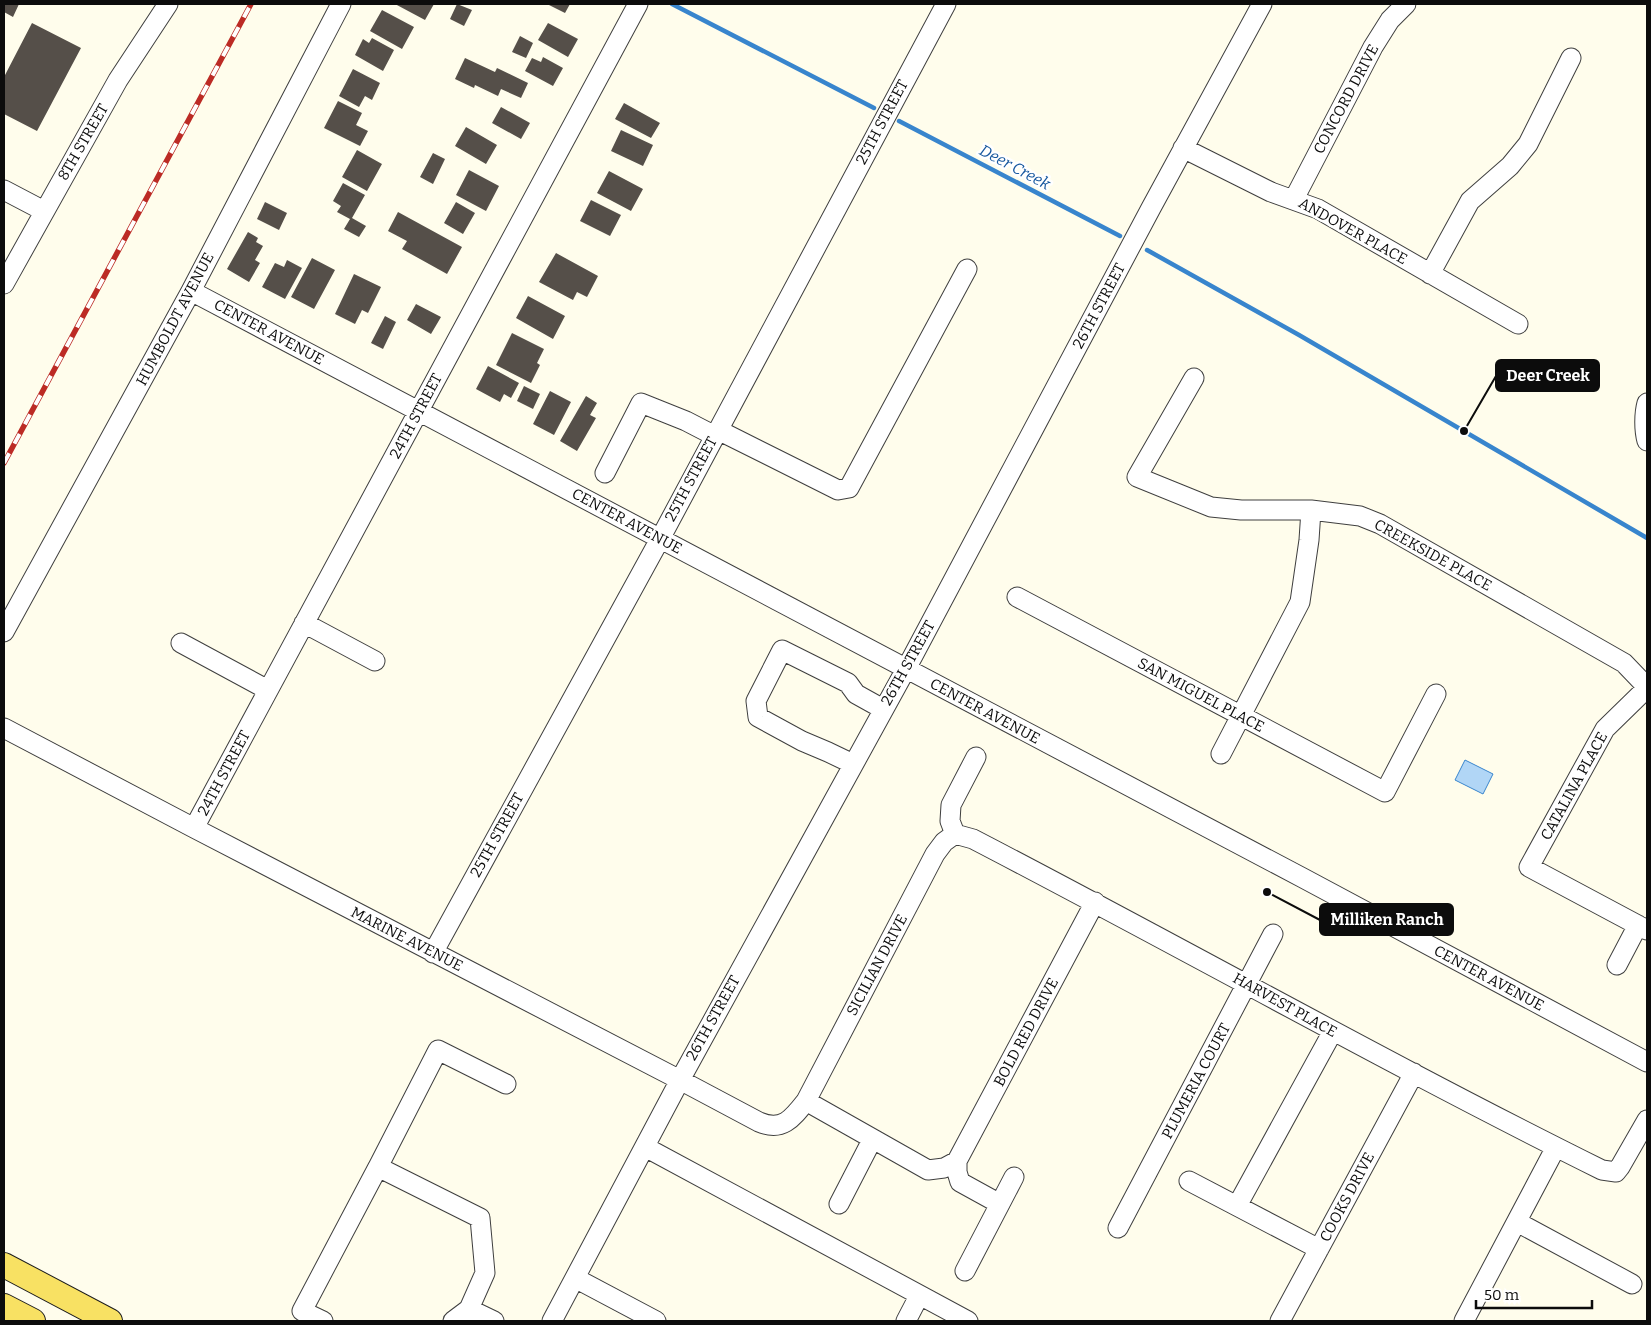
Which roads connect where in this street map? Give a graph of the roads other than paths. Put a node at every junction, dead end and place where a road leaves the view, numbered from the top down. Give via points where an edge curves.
1 (168, 4) edge
2 (341, 4) edge
3 (638, 4) edge
4 (946, 4) edge
5 (1262, 4) edge
6 (1406, 4) edge
7 (1570, 58) dead end
8 (1183, 148) junction
9 (4, 190) edge
10 (1294, 199) junction
11 (44, 211) junction
12 (967, 269) dead end
13 (1430, 274) junction
14 (4, 284) edge
15 (191, 291) junction
16 (1518, 324) dead end
17 (1194, 378) dead end
18 (1647, 403) edge
19 (419, 411) junction
20 (716, 433) junction
21 (1647, 441) edge
22 (605, 474) dead end
23 (1311, 510) junction
24 (660, 538) junction
25 (1017, 597) dead end
26 (304, 623) junction
27 (4, 632) edge
28 (181, 643) dead end
29 (375, 661) dead end
30 (906, 669) junction
31 (1647, 688) edge
32 (268, 690) junction
33 (1436, 694) dead end
34 (883, 709) junction
35 (1241, 716) junction
36 (4, 728) edge
37 (1221, 754) dead end
38 (976, 758) dead end
39 (853, 764) junction
40 (194, 828) junction
41 (955, 834) junction
42 (1094, 902) junction
43 (1642, 927) edge
44 (1273, 934) dead end
45 (433, 952) junction
46 (1617, 965) dead end
47 (1247, 984) junction
48 (1333, 1031) junction
49 (1647, 1062) edge
50 (1414, 1073) junction
51 (680, 1080) junction
52 (506, 1084) dead end
53 (806, 1102) junction
54 (1647, 1120) edge
55 (872, 1140) junction
56 (645, 1147) junction
57 (1556, 1147) junction
58 (957, 1161) junction
59 (378, 1167) junction
60 (1014, 1177) dead end
61 (1189, 1181) dead end
62 (839, 1204) dead end
63 (1000, 1204) junction
64 (1237, 1206) junction
65 (1517, 1222) junction
66 (1118, 1228) dead end
67 (1319, 1249) junction
68 (4, 1265) edge
69 (965, 1271) dead end
70 (575, 1278) junction
71 (1632, 1284) dead end
72 (919, 1296) junction
73 (4, 1306) edge
74 (469, 1309) junction
75 (962, 1320) edge
76 (33, 1321) edge
77 (110, 1321) edge
78 (323, 1321) edge
79 (454, 1321) edge
80 (494, 1321) edge
81 (552, 1321) edge
82 (656, 1321) edge
83 (906, 1321) edge
84 (1280, 1321) edge
85 (1464, 1321) edge

1 - 11 street, 8TH STREET via 118,80
2 - 15 street, HUMBOLDT AVENUE
3 - 19 street, 24TH STREET
4 - 20 street, 25TH STREET
5 - 8 street, 26TH STREET
6 - 10 street, CONCORD DRIVE via 1390,20 1373,47
7 - 13 street via 1528,144 1510,166 1470,201
8 - 10 street, ANDOVER PLACE via 1247,181
8 - 30 street, 26TH STREET
9 - 11 street
10 - 13 street, ANDOVER PLACE via 1318,209
11 - 14 street, 8TH STREET
12 - 20 street via 849,488 838,490
13 - 16 street, ANDOVER PLACE
15 - 19 street, CENTER AVENUE
15 - 27 street, HUMBOLDT AVENUE
17 - 23 street, CREEKSIDE PLACE via 1137,477 1211,507
18 - 21 street
19 - 24 street, CENTER AVENUE
19 - 26 street, 24TH STREET
20 - 22 street via 641,403
20 - 24 street, 25TH STREET
23 - 31 street, CREEKSIDE PLACE via 1360,516 1380,524 1624,663
23 - 35 street via 1300,602
24 - 30 street, CENTER AVENUE
24 - 45 street, 25TH STREET
25 - 35 street, SAN MIGUEL PLACE
26 - 29 street
26 - 32 street, 24TH STREET
28 - 32 street
30 - 34 street, 26TH STREET
30 - 49 street, CENTER AVENUE
31 - 43 street, CATALINA PLACE via 1605,729 1529,867
32 - 40 street, 24TH STREET
33 - 35 street, SAN MIGUEL PLACE via 1385,792
34 - 39 street, 26TH STREET
34 - 39 street via 856,694 848,683 782,650 756,701 758,717
35 - 37 street
36 - 40 street, MARINE AVENUE
38 - 41 street via 951,805 950,821
39 - 51 street, 26TH STREET
40 - 45 street, MARINE AVENUE
41 - 42 street, HARVEST PLACE via 973,839
41 - 53 street, SICILIAN DRIVE via 935,854
42 - 47 street, HARVEST PLACE
42 - 58 street, BOLD RED DRIVE
43 - 46 street
44 - 47 street, PLUMERIA COURT
45 - 51 street, MARINE AVENUE
47 - 48 street, HARVEST PLACE
47 - 66 street, PLUMERIA COURT
48 - 50 street, HARVEST PLACE
48 - 64 street
50 - 57 street, HARVEST PLACE
50 - 67 street, COOKS DRIVE
51 - 53 street, MARINE AVENUE via 767,1126 785,1123
51 - 56 street, 26TH STREET
52 - 59 street via 438,1050
53 - 55 street
54 - 57 street, HARVEST PLACE via 1616,1172 1602,1170
55 - 58 street via 928,1170 944,1168
55 - 62 street
56 - 70 street, 26TH STREET
56 - 72 street
57 - 65 street
58 - 63 street via 960,1182
59 - 74 street via 480,1218 485,1273
59 - 78 street via 302,1311
60 - 63 street
61 - 64 street
63 - 69 street
64 - 67 street
65 - 71 street
65 - 85 street
67 - 84 street, COOKS DRIVE
68 - 77 main road
70 - 81 street, 26TH STREET
70 - 82 street
72 - 75 street
72 - 83 street
73 - 76 main road
74 - 79 street
74 - 80 street

